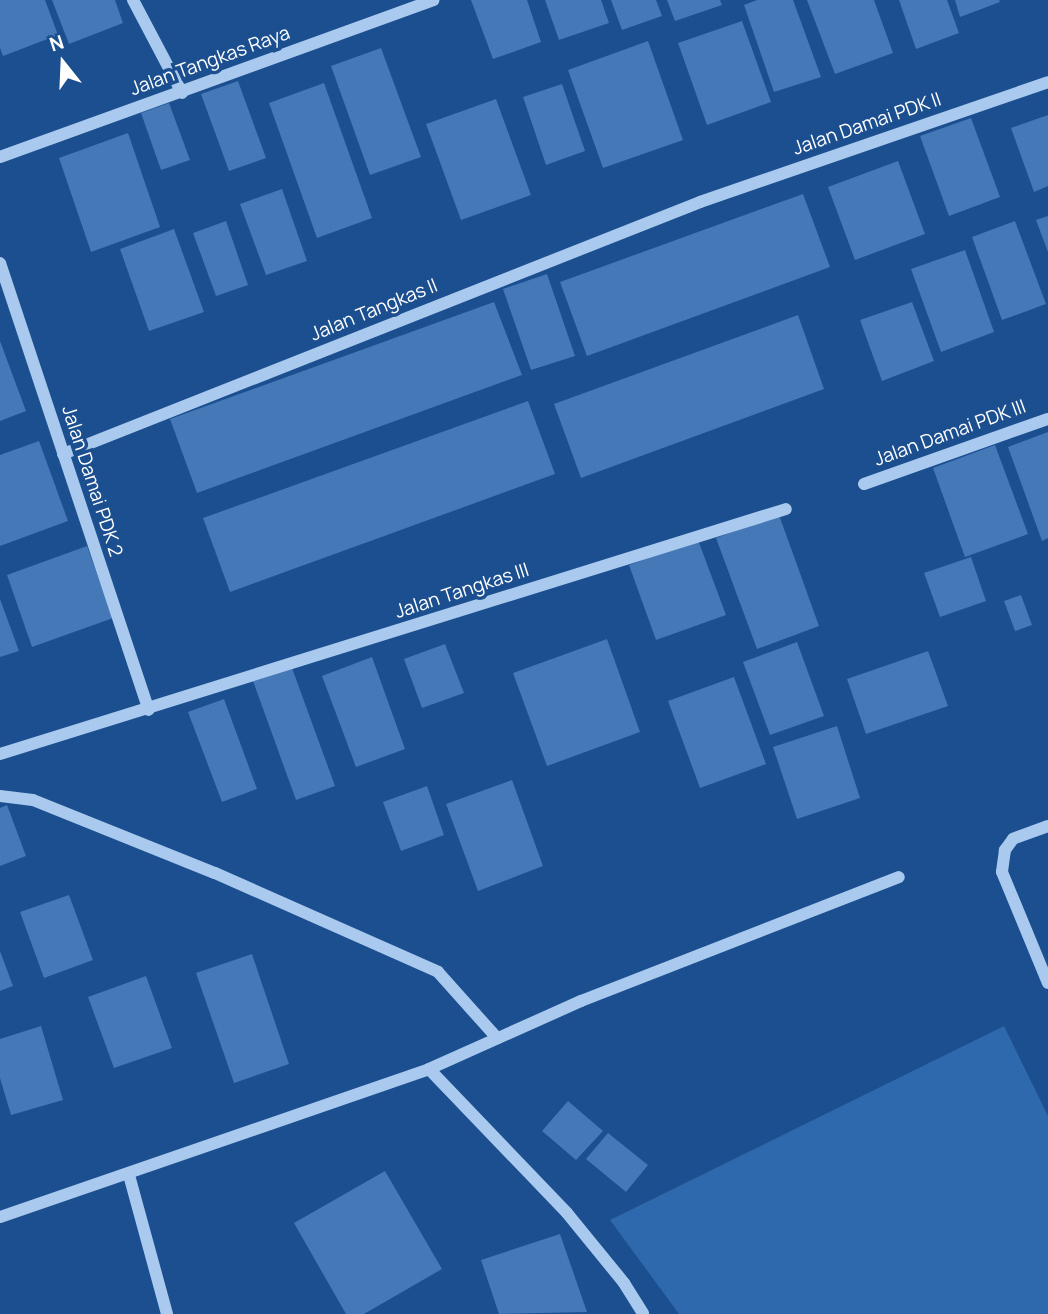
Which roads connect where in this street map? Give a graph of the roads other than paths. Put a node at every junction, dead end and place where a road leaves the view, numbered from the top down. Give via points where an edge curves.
1 (133, 0) edge
2 (433, 0) edge
3 (1048, 82) edge
4 (182, 93) junction
5 (0, 157) edge
6 (699, 202) joint
7 (0, 263) edge
8 (1048, 419) edge
9 (62, 454) junction
10 (864, 484) dead end
11 (786, 509) dead end
12 (149, 710) junction
13 (0, 754) edge
14 (0, 796) edge
15 (1048, 825) edge
16 (899, 877) dead end
17 (1048, 983) edge
18 (497, 1038) junction
19 (429, 1069) junction
20 (129, 1175) junction
21 (0, 1217) edge
22 (167, 1314) edge
23 (643, 1314) edge

1 - 4 street
2 - 4 street, Jalan Tangkas Raya
3 - 6 street, Jalan Damai PDK II
4 - 5 street, Jalan Tangkas Raya
6 - 9 street, Jalan Tangkas II
7 - 9 street, Jalan Damai PDK 2
8 - 10 street, Jalan Damai PDK III
9 - 12 street, Jalan Damai PDK 2
11 - 12 street, Jalan Tangkas III
12 - 13 street, Jalan Tangkas III
14 - 18 street via 33,800 203,868 438,972
15 - 17 street via 1013,839 1005,850 1002,872
16 - 18 street
18 - 19 street
19 - 20 street
19 - 23 street via 567,1213
20 - 21 street
20 - 22 street

